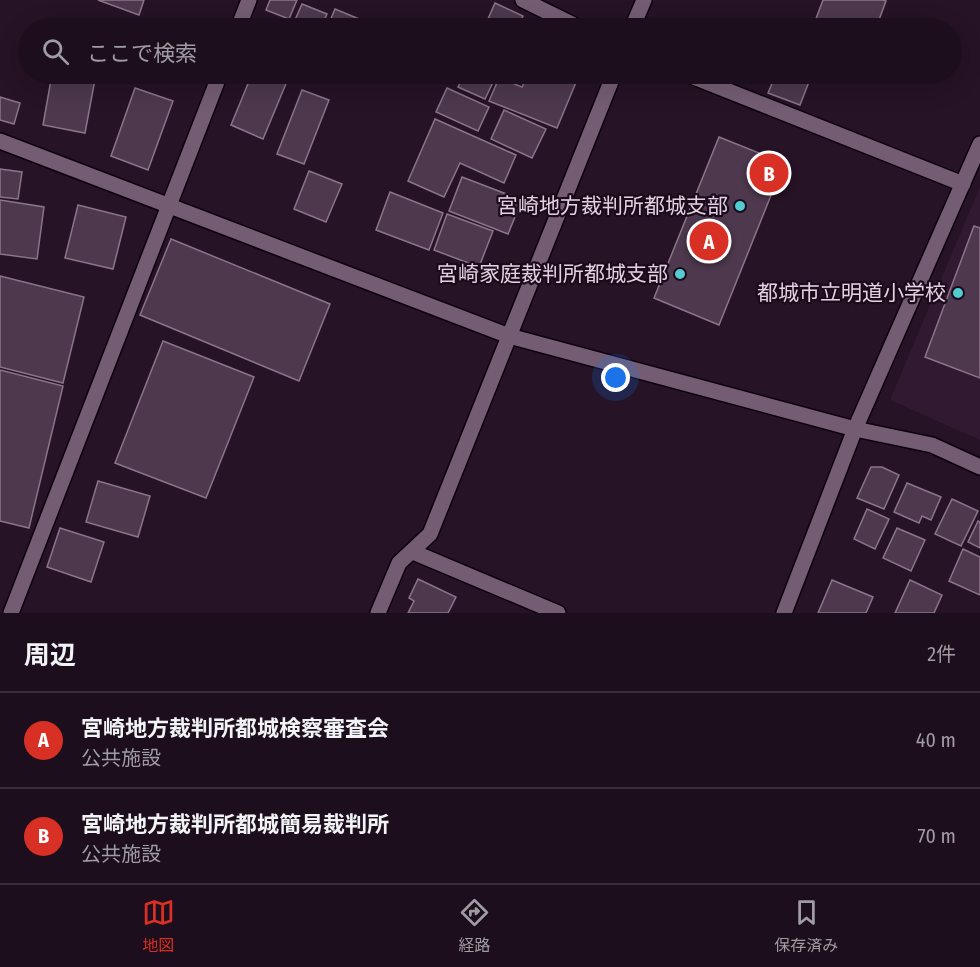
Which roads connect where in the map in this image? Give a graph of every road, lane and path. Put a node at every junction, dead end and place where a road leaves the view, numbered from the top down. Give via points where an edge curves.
1 (249, 0) edge
2 (523, 0) edge
3 (644, 0) edge
4 (242, 18) edge
5 (560, 18) edge
6 (636, 18) edge
7 (216, 84) edge
8 (610, 84) edge
9 (711, 84) edge
10 (0, 141) edge
11 (980, 144) edge
12 (963, 184) junction
13 (169, 206) junction
14 (509, 336) junction
15 (855, 429) junction
16 (980, 467) edge
17 (413, 552) junction
18 (11, 613) edge
19 (378, 613) edge
20 (558, 613) edge
21 (784, 613) edge

1 - 4 street
2 - 5 street
3 - 6 street
7 - 13 street
8 - 14 street
9 - 12 street
10 - 13 street
11 - 12 street
12 - 15 street
13 - 14 street
13 - 18 street
14 - 15 street
14 - 17 street via 430,534
15 - 16 street via 932,445
15 - 21 street
17 - 19 street via 399,563
17 - 20 street

